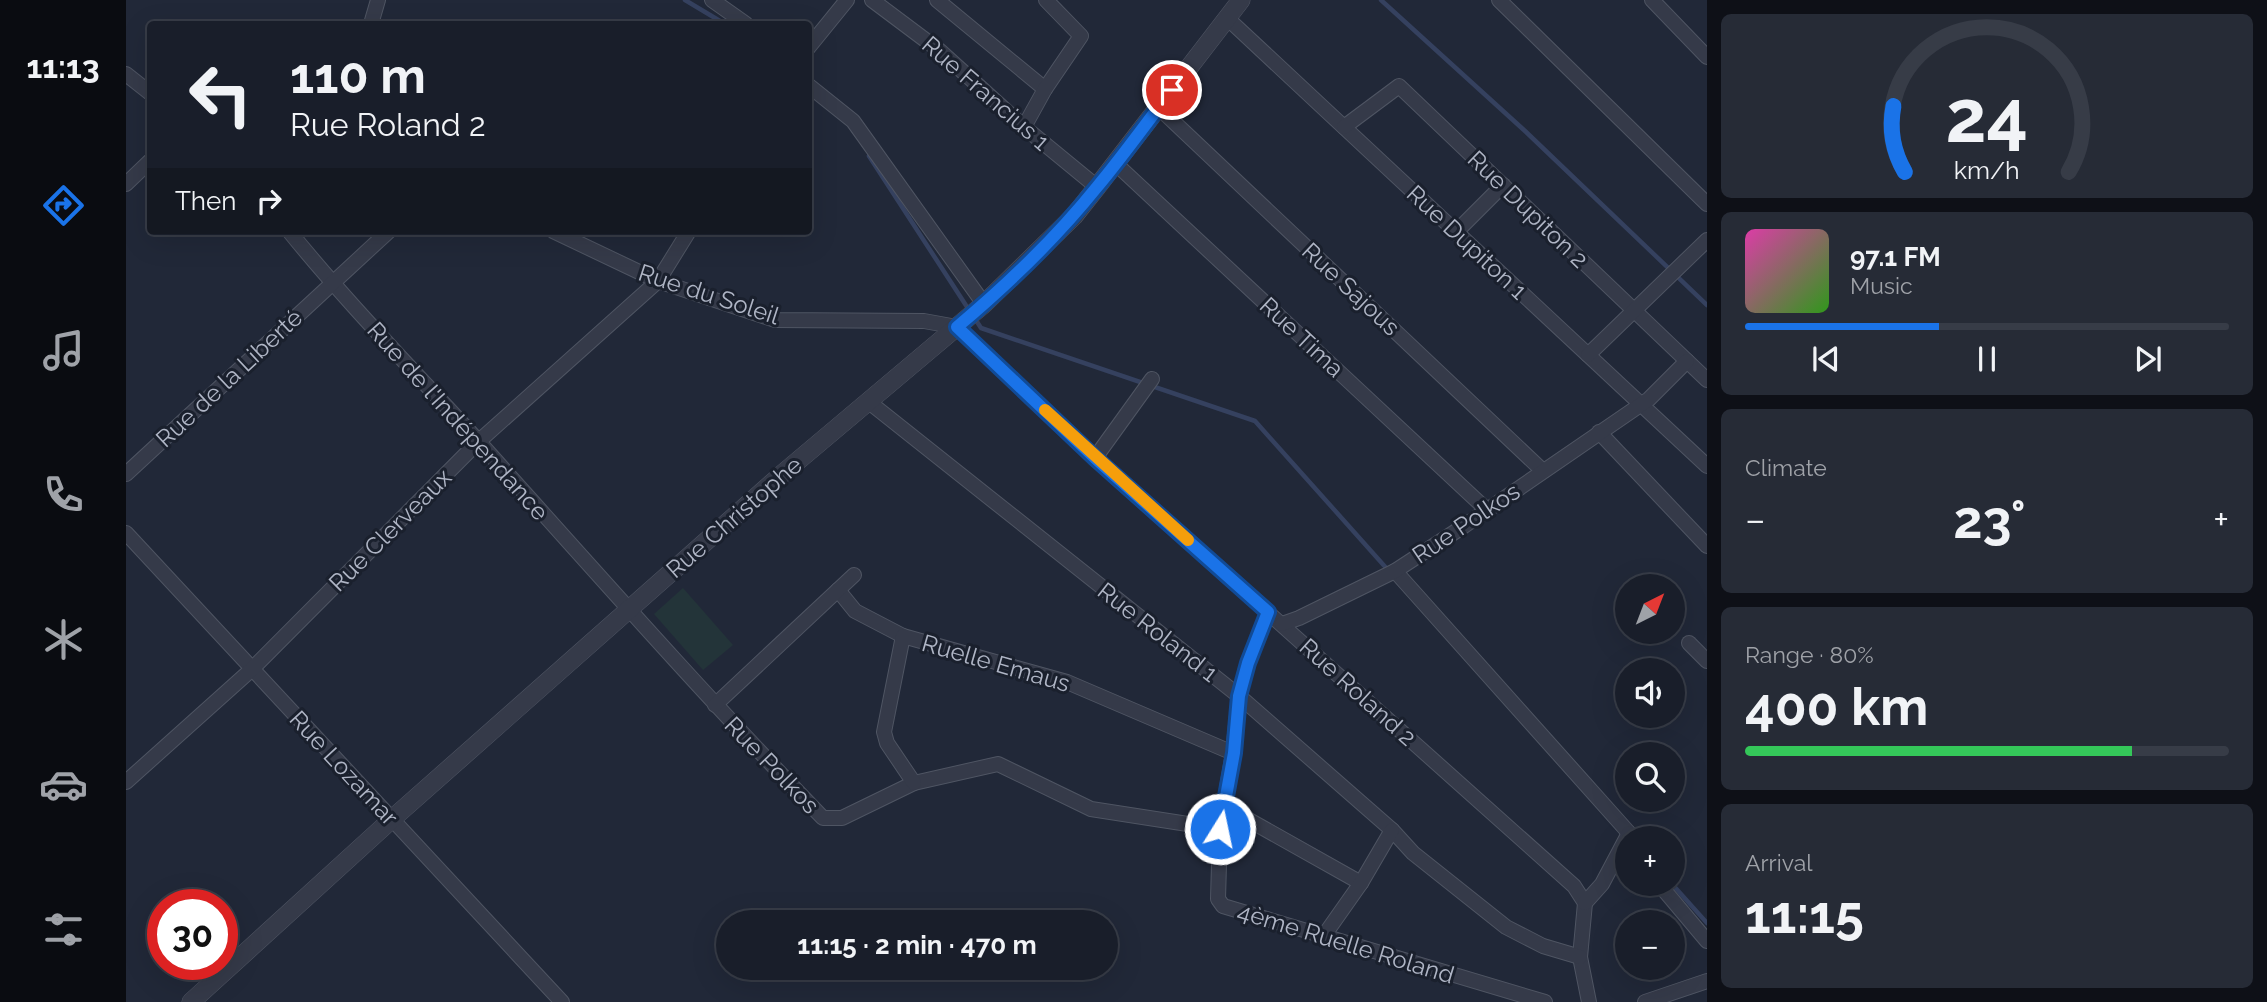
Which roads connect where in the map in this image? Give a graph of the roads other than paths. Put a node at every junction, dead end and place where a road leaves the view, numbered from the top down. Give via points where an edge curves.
1 (378, 0) edge
2 (712, 0) edge
3 (847, 0) edge
4 (872, 0) edge
5 (937, 0) edge
6 (1046, 0) edge
7 (1241, 0) edge
8 (1652, 0) edge
9 (1510, 3) edge
10 (1227, 18) junction
11 (372, 21) edge
12 (742, 21) edge
13 (812, 43) edge
14 (1707, 57) edge
15 (126, 74) edge
16 (812, 88) edge
17 (1045, 89) junction
18 (147, 91) edge
19 (1158, 107) junction
20 (1024, 127) junction
21 (1344, 127) junction
22 (147, 164) edge
23 (1116, 164) junction
24 (126, 184) edge
25 (1503, 185) junction
26 (1097, 187) junction
27 (1707, 204) edge
28 (1456, 232) junction
29 (292, 235) edge
30 (385, 235) edge
31 (562, 235) edge
32 (687, 235) edge
33 (1707, 240) edge
34 (658, 281) junction
35 (332, 283) junction
36 (984, 304) junction
37 (1634, 310) junction
38 (957, 327) junction
39 (1588, 355) junction
40 (1687, 361) junction
41 (1152, 379) dead end
42 (1707, 380) edge
43 (869, 402) junction
44 (1640, 404) junction
45 (1599, 432) junction
46 (478, 442) junction
47 (1095, 458) junction
48 (1707, 466) edge
49 (1543, 471) junction
50 (126, 474) edge
51 (1487, 510) junction
52 (126, 533) edge
53 (1707, 546) edge
54 (1392, 572) junction
55 (854, 575) dead end
56 (838, 590) junction
57 (629, 609) junction
58 (1268, 612) junction
59 (1282, 624) junction
60 (903, 636) junction
61 (1689, 643) dead end
62 (1707, 662) edge
63 (251, 670) junction
64 (1239, 696) junction
65 (715, 705) junction
66 (1234, 753) junction
67 (126, 782) edge
68 (914, 783) junction
69 (1224, 806) junction
70 (392, 819) junction
71 (1621, 826) edge
72 (1220, 829) junction
73 (1392, 830) junction
74 (1615, 862) edge
75 (1361, 883) junction
76 (1669, 896) edge
77 (1585, 903) junction
78 (1323, 937) junction
79 (1707, 941) edge
80 (1580, 957) junction
81 (1707, 981) edge
82 (191, 1002) edge
83 (562, 1002) edge
84 (1545, 1002) edge
85 (1589, 1002) edge
86 (1645, 1002) edge

1 - 11 street
2 - 12 street
3 - 13 street
4 - 20 street, Rue Francius 1 via 940,51
5 - 17 street
6 - 17 street via 1081,36
7 - 10 street, Rue Christophe
8 - 14 street
9 - 27 street
10 - 19 street, Rue Christophe
10 - 21 street, Rue Dupiton 1
15 - 18 street
16 - 36 street via 853,121
17 - 20 street
19 - 23 street, Rue Christophe
19 - 49 street, Rue Sajous
20 - 26 street, Rue Francius 1
21 - 25 street, Rue Dupiton 2 via 1399,86
21 - 28 street, Rue Dupiton 1
22 - 24 street
23 - 26 street, Rue Christophe
23 - 51 street, Rue Tima
25 - 28 street
25 - 37 street, Rue Dupiton 2
26 - 36 street, Rue Christophe
28 - 39 street, Rue Dupiton 1
29 - 35 street, Rue de l'Indépendance
30 - 35 street
31 - 34 street, Rue du Soleil
32 - 34 street, Rue Clerveaux
33 - 37 street
34 - 38 street, Rue du Soleil via 775,320 923,321
34 - 46 street, Rue Clerveaux
35 - 46 street, Rue de l'Indépendance
35 - 50 street, Rue de la Liberté
36 - 38 street, Rue Christophe
37 - 39 street
37 - 40 street, Rue Dupiton 2
38 - 43 street, Rue Christophe
38 - 47 street, Rue Roland 2
39 - 44 street, Rue Dupiton 1
40 - 42 street, Rue Dupiton 2
40 - 44 street, Rue Polkos
41 - 47 street
43 - 57 street, Rue Christophe
43 - 64 street, Rue Roland 1
44 - 45 street, Rue Polkos
44 - 48 street, Rue Dupiton 1
45 - 49 street, Rue Polkos
45 - 53 street
46 - 57 street, Rue de l'Indépendance
46 - 63 street, Rue Clerveaux
47 - 58 street, Rue Roland 2
49 - 51 street, Rue Polkos
51 - 54 street, Rue Polkos
52 - 63 street, Rue Lozamar
54 - 59 street, Rue Polkos
54 - 71 street
55 - 56 street
56 - 60 street via 855,611
56 - 65 street
57 - 65 street, Rue Polkos
57 - 70 street, Rue Christophe
58 - 59 street, Rue Roland 2
58 - 64 street
59 - 77 street, Rue Roland 2 via 1573,886
60 - 66 street, Ruelle Emaus via 1067,682
60 - 68 street, Ruelle Emaus via 884,732
61 - 62 street
63 - 67 street, Rue Clerveaux
63 - 70 street, Rue Lozamar
64 - 66 street
64 - 73 street, Rue Roland 1
65 - 68 street, Rue Polkos via 823,818 842,818
66 - 69 street
68 - 72 street, Rue Polkos via 998,764 1091,809
69 - 72 street
69 - 75 street
70 - 82 street, Rue Christophe
70 - 83 street, Rue Lozamar
72 - 78 street, 4ème Ruelle Roland via 1219,903
73 - 75 street
73 - 80 street, Rue Roland 1 via 1413,853 1506,928
74 - 77 street
75 - 78 street
76 - 79 street
77 - 80 street
78 - 84 street, 4ème Ruelle Roland
80 - 85 street
81 - 86 street

